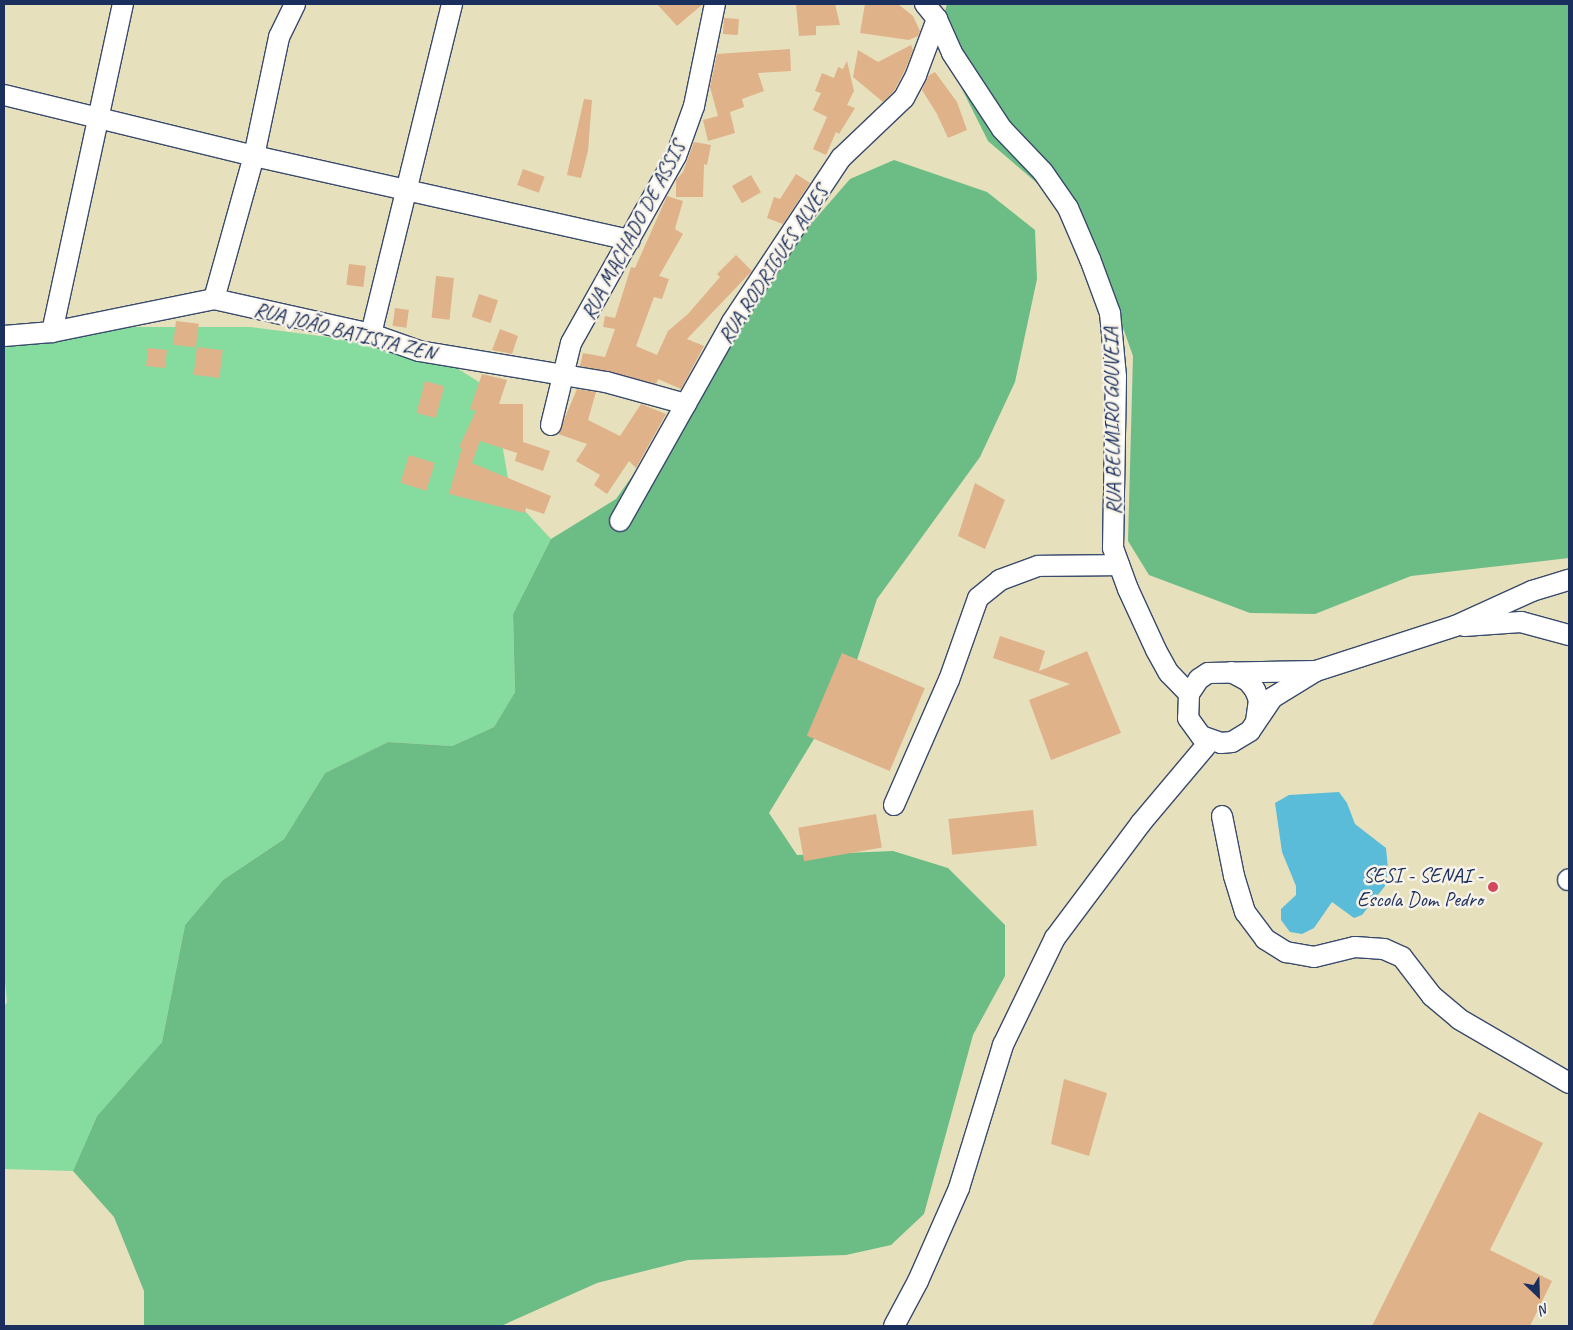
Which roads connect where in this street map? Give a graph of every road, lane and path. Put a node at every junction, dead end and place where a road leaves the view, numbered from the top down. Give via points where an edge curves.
1 (123, 4) edge
2 (295, 4) edge
3 (452, 4) edge
4 (715, 4) edge
5 (931, 11) edge
6 (4, 95) edge
7 (97, 116) junction
8 (254, 156) junction
9 (407, 190) junction
10 (630, 240) junction
11 (214, 299) junction
12 (52, 332) junction
13 (371, 334) junction
14 (4, 336) edge
15 (562, 374) junction
16 (686, 404) junction
17 (551, 425) dead end
18 (620, 521) dead end
19 (1119, 565) junction
20 (1569, 580) edge
21 (1455, 626) junction
22 (1569, 635) edge
23 (1230, 671) junction
24 (1316, 671) junction
25 (1189, 694) junction
26 (1256, 721) junction
27 (1210, 741) junction
28 (894, 805) dead end
29 (1222, 816) dead end
30 (1569, 1083) edge
31 (894, 1326) edge

1 - 7 street
2 - 8 street via 279,37
3 - 9 street
4 - 10 street, RUA MACHADO DE ASSIS via 694,106 682,139
5 - 16 street, RUA RODRIGUES ALVES via 916,75 904,98 841,158 732,322
5 - 19 street, RUA BELMIRO GOUVEIA via 952,53 1002,129 1043,172 1068,208 1110,313 1116,377 1113,548
6 - 7 street
7 - 8 street
7 - 12 street
8 - 9 street
8 - 11 street
9 - 10 street
9 - 13 street
10 - 15 street, RUA MACHADO DE ASSIS via 571,343
11 - 12 street, RUA JOÃO BATISTA ZEN
11 - 13 street, RUA JOÃO BATISTA ZEN
12 - 14 street, RUA JOÃO BATISTA ZEN
13 - 15 street, RUA JOÃO BATISTA ZEN via 419,351
15 - 16 street, RUA JOÃO BATISTA ZEN via 606,382
15 - 17 street, RUA MACHADO DE ASSIS
16 - 18 street, RUA RODRIGUES ALVES
19 - 25 street, RUA BELMIRO GOUVEIA via 1169,673
19 - 28 street via 1038,566 1000,580 978,598 949,680
20 - 21 street via 1532,591
21 - 22 street via 1521,622
21 - 24 street
23 - 24 street
23 - 25 street via 1208,673 1199,679
23 - 26 street via 1244,678 1255,690 1258,700
24 - 26 street via 1272,698
25 - 27 street via 1188,718 1193,728
26 - 27 street via 1242,738
27 - 31 street via 1141,823 1055,938 1003,1045 959,1188 918,1281
29 - 30 street via 1245,912 1265,939 1286,952 1314,957 1355,947 1384,948 1402,957 1432,996 1459,1019

